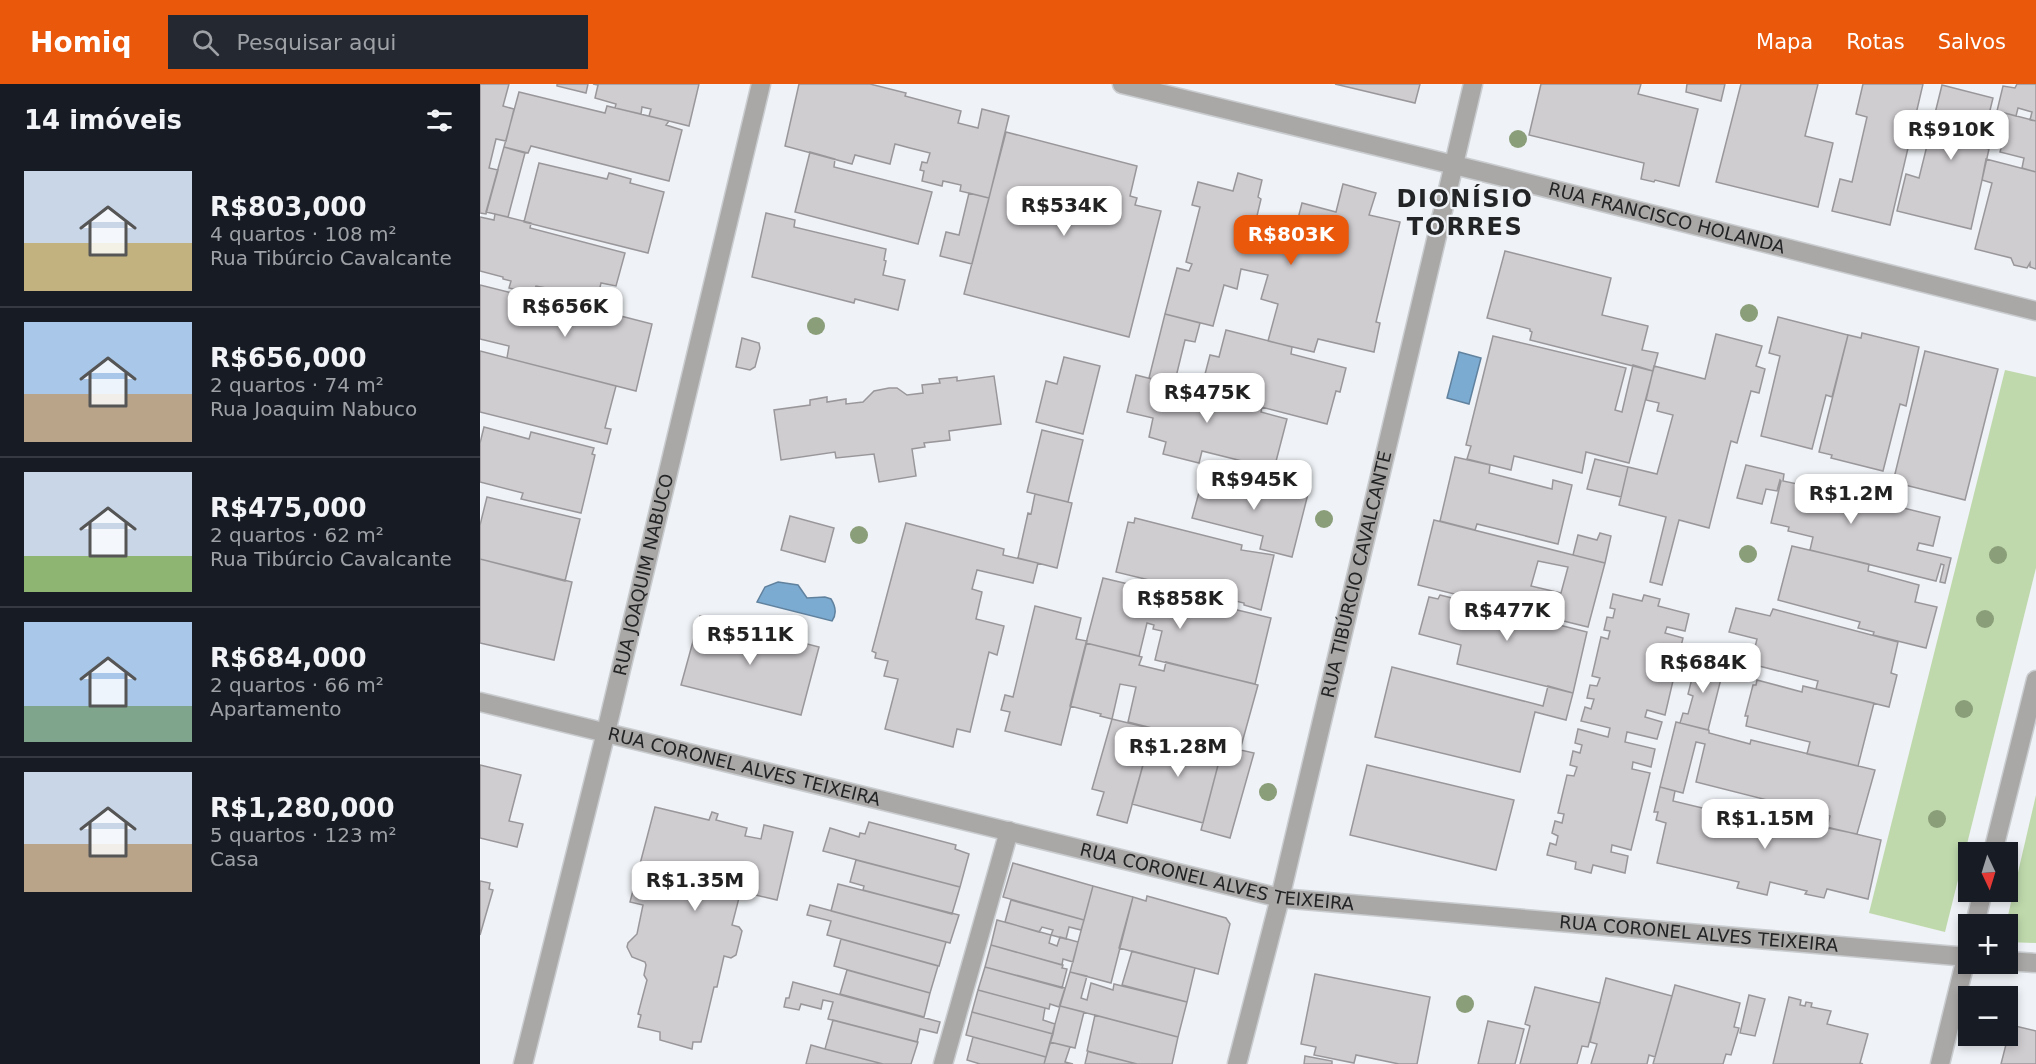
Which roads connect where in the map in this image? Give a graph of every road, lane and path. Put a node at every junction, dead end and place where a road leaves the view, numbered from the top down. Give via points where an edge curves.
1 (761, 84) edge
2 (1122, 84) edge
3 (1473, 84) edge
4 (1454, 165) junction
5 (2036, 311) edge
6 (2036, 680) edge
7 (480, 702) edge
8 (606, 732) junction
9 (1009, 831) junction
10 (1996, 842) edge
11 (1280, 898) junction
12 (1958, 954) edge
13 (2018, 962) edge
14 (2036, 963) edge
15 (1962, 974) edge
16 (523, 1064) edge
17 (943, 1064) edge
18 (1237, 1064) edge
19 (1940, 1064) edge

1 - 8 street, RUA JOAQUIM NABUCO
2 - 4 street, RUA FRANCISCO HOLANDA
3 - 4 street, RUA TIBÚRCIO CAVALCANTE
4 - 5 street, RUA FRANCISCO HOLANDA
4 - 11 street, RUA TIBÚRCIO CAVALCANTE
6 - 10 street
7 - 8 street, RUA CORONEL ALVES TEIXEIRA
8 - 9 street, RUA CORONEL ALVES TEIXEIRA
8 - 16 street, RUA JOAQUIM NABUCO
9 - 11 street, RUA CORONEL ALVES TEIXEIRA
9 - 17 street
11 - 12 street, RUA CORONEL ALVES TEIXEIRA
11 - 18 street, RUA TIBÚRCIO CAVALCANTE
13 - 14 street
15 - 19 street

